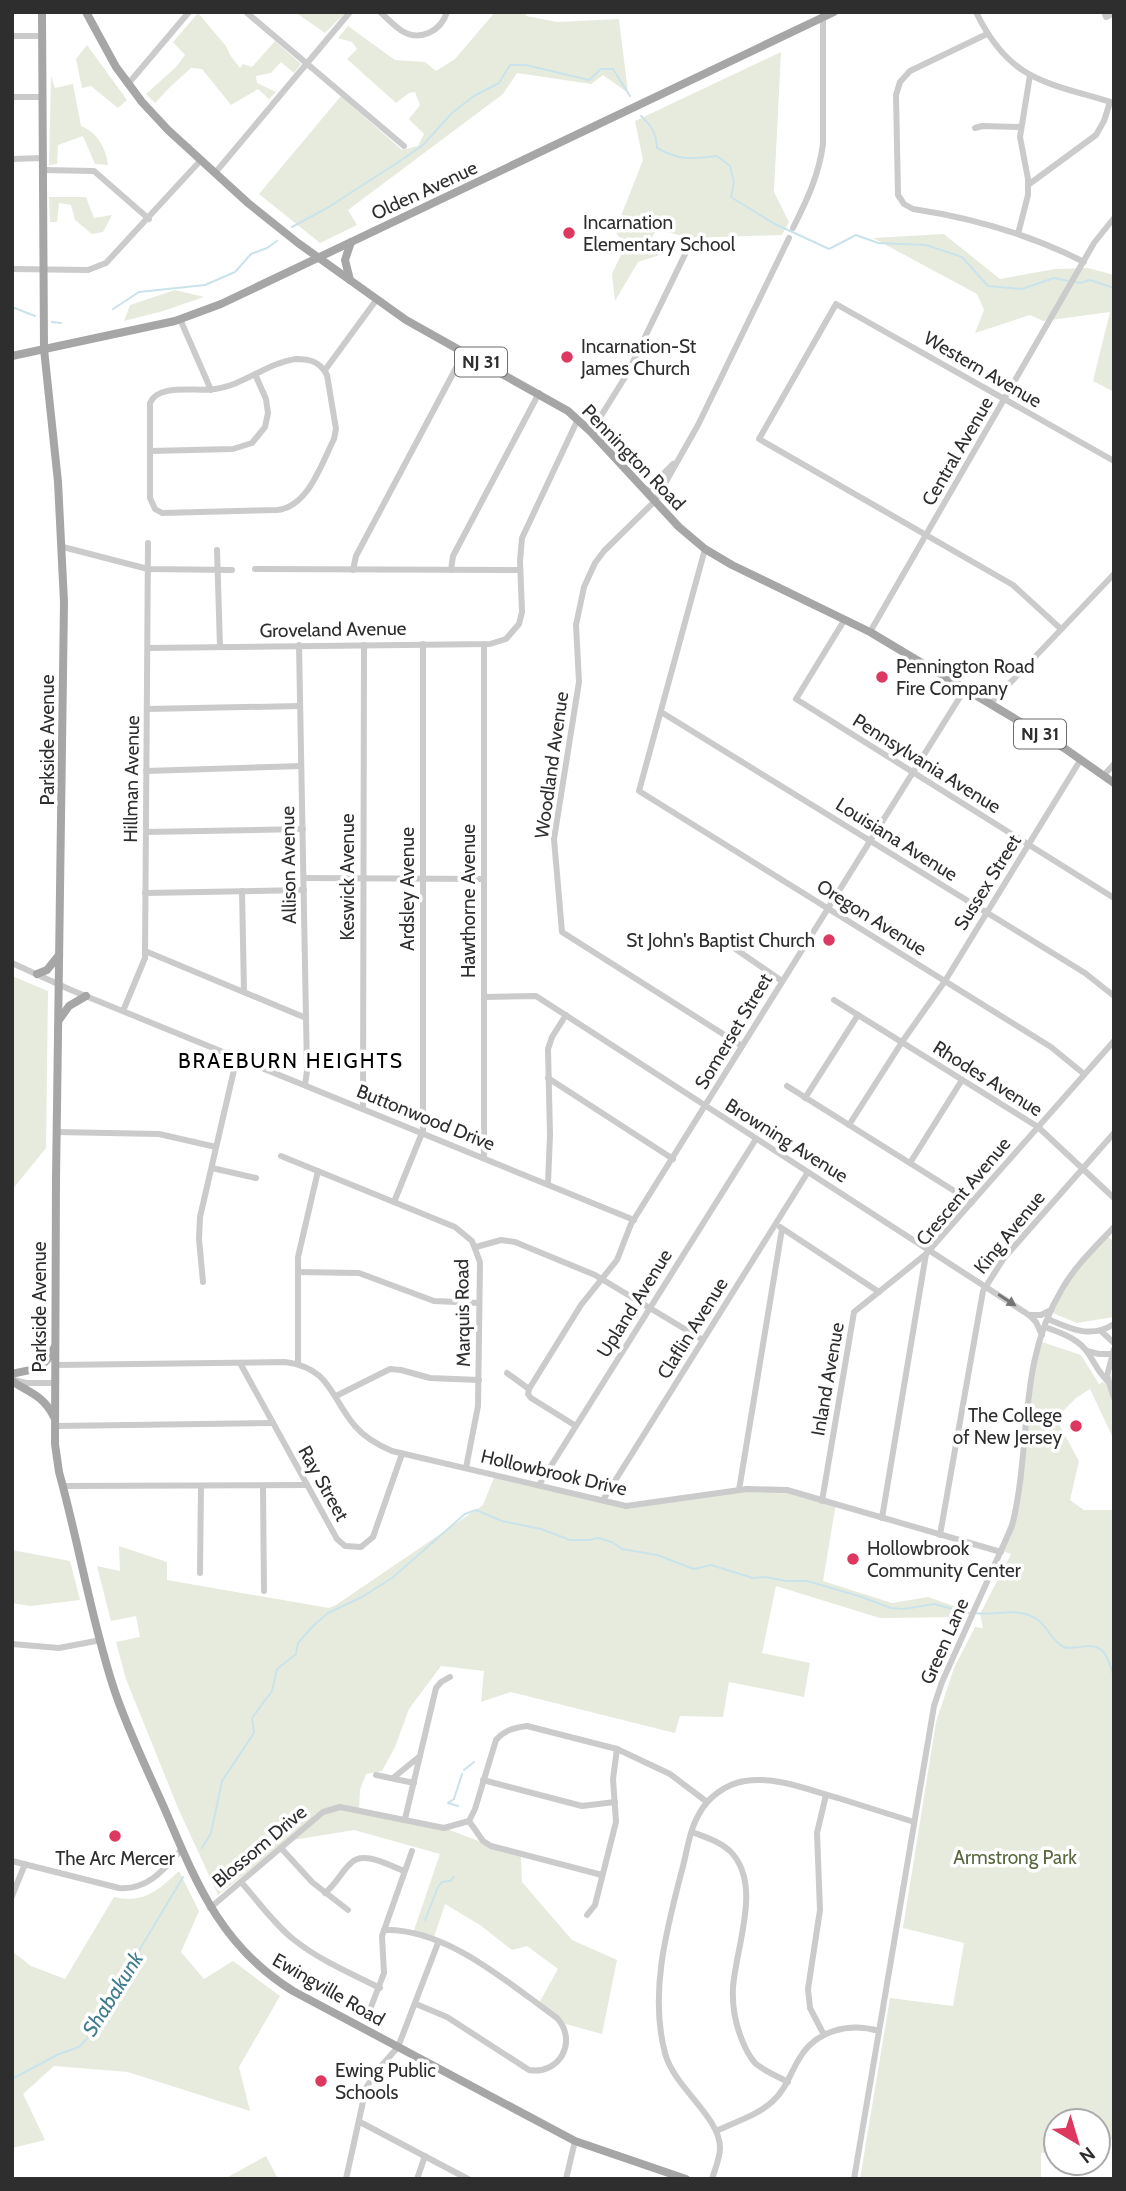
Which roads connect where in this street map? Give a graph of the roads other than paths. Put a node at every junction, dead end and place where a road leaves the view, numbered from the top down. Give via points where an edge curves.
1 (42, 12) edge
2 (86, 12) edge
3 (189, 12) edge
4 (246, 12) edge
5 (350, 12) edge
6 (380, 12) edge
7 (834, 12) edge
8 (976, 12) edge
9 (1104, 12) edge
10 (1114, 13) edge
11 (823, 15) edge
12 (446, 16) edge
13 (987, 34) junction
14 (12, 36) edge
15 (42, 36) junction
16 (307, 64) junction
17 (1030, 75) junction
18 (128, 84) junction
19 (12, 97) edge
20 (42, 97) junction
21 (1112, 102) edge
22 (1021, 127) junction
23 (975, 128) dead end
24 (404, 146) dead end
25 (12, 159) edge
26 (43, 159) junction
27 (201, 160) junction
28 (43, 170) junction
29 (215, 173) junction
30 (1028, 185) junction
31 (1114, 218) edge
32 (149, 219) junction
33 (793, 228) dead end
34 (1018, 234) junction
35 (789, 238) dead end
36 (351, 242) junction
37 (691, 242) dead end
38 (318, 258) junction
39 (1084, 262) junction
40 (12, 269) edge
41 (43, 269) junction
42 (350, 280) junction
43 (377, 299) junction
44 (180, 319) junction
45 (44, 349) junction
46 (464, 353) junction
47 (12, 356) edge
48 (325, 370) junction
49 (255, 374) junction
50 (211, 390) junction
51 (539, 393) junction
52 (1004, 399) junction
53 (578, 419) junction
54 (591, 432) junction
55 (150, 451) junction
56 (679, 457) junction
57 (1114, 461) edge
58 (646, 491) junction
59 (655, 501) junction
60 (926, 535) junction
61 (148, 543) dead end
62 (63, 547) junction
63 (705, 549) junction
64 (217, 550) dead end
65 (148, 569) junction
66 (255, 569) dead end
67 (217, 570) junction
68 (232, 570) dead end
69 (353, 570) junction
70 (451, 570) junction
71 (520, 570) junction
72 (1114, 574) edge
73 (845, 619) junction
74 (1061, 629) junction
75 (870, 632) junction
76 (422, 644) junction
77 (484, 644) junction
78 (299, 645) junction
79 (363, 645) junction
80 (220, 646) junction
81 (148, 648) junction
82 (965, 689) junction
83 (990, 704) junction
84 (300, 706) junction
85 (147, 709) junction
86 (660, 712) junction
87 (1081, 759) junction
88 (1114, 764) edge
89 (301, 766) junction
90 (146, 771) junction
91 (912, 773) junction
92 (1104, 775) junction
93 (1114, 783) edge
94 (303, 829) junction
95 (146, 832) junction
96 (870, 841) junction
97 (1028, 845) junction
98 (304, 878) junction
99 (363, 878) junction
100 (424, 878) junction
101 (484, 879) junction
102 (304, 890) junction
103 (242, 891) junction
104 (145, 893) junction
105 (1114, 898) edge
106 (828, 908) junction
107 (986, 913) junction
108 (718, 937) dead end
109 (145, 951) junction
110 (60, 952) junction
111 (12, 963) edge
112 (37, 974) junction
113 (782, 981) junction
114 (945, 981) junction
115 (60, 985) junction
116 (244, 992) junction
117 (86, 996) junction
118 (1114, 996) edge
119 (484, 997) junction
120 (834, 1000) dead end
121 (123, 1011) junction
122 (566, 1015) junction
123 (858, 1015) junction
124 (306, 1018) junction
125 (59, 1020) junction
126 (1114, 1041) edge
127 (902, 1042) junction
128 (742, 1046) junction
129 (237, 1057) junction
130 (1084, 1074) junction
131 (548, 1078) junction
132 (962, 1080) junction
133 (305, 1085) junction
134 (787, 1086) dead end
135 (805, 1098) junction
136 (705, 1107) junction
137 (363, 1109) junction
138 (849, 1125) junction
139 (1038, 1127) junction
140 (57, 1132) junction
141 (423, 1133) junction
142 (1114, 1133) edge
143 (756, 1139) junction
144 (216, 1147) junction
145 (281, 1156) dead end
146 (484, 1158) junction
147 (673, 1158) junction
148 (910, 1163) junction
149 (212, 1168) junction
150 (1082, 1169) junction
151 (318, 1171) junction
152 (807, 1172) junction
153 (256, 1178) dead end
154 (548, 1183) junction
155 (1114, 1198) edge
156 (394, 1202) junction
157 (972, 1202) junction
158 (634, 1220) junction
159 (775, 1224) junction
160 (1114, 1227) edge
161 (782, 1229) junction
162 (476, 1247) junction
163 (928, 1252) junction
164 (298, 1272) junction
165 (602, 1280) junction
166 (203, 1282) dead end
167 (985, 1286) junction
168 (879, 1292) junction
169 (480, 1303) junction
170 (651, 1307) junction
171 (1051, 1310) junction
172 (1029, 1315) junction
173 (1048, 1319) junction
174 (1114, 1324) edge
175 (1044, 1331) junction
176 (1101, 1331) junction
177 (703, 1340) junction
178 (1114, 1343) edge
179 (55, 1346) junction
180 (1087, 1351) junction
181 (1113, 1352) edge
182 (240, 1363) junction
183 (55, 1364) junction
184 (298, 1364) junction
185 (507, 1373) dead end
186 (12, 1378) edge
187 (479, 1380) junction
188 (1108, 1381) junction
189 (55, 1383) junction
190 (529, 1389) junction
191 (336, 1396) junction
192 (1114, 1398) edge
193 (55, 1422) junction
194 (273, 1423) junction
195 (576, 1426) junction
196 (402, 1454) junction
197 (59, 1468) joint
198 (466, 1468) junction
199 (307, 1485) junction
200 (540, 1485) junction
201 (63, 1486) junction
202 (201, 1486) junction
203 (263, 1486) junction
204 (739, 1490) junction
205 (603, 1500) junction
206 (822, 1501) junction
207 (882, 1518) junction
208 (940, 1535) junction
209 (1002, 1552) junction
210 (200, 1573) dead end
211 (264, 1591) dead end
212 (101, 1640) junction
213 (12, 1644) edge
214 (450, 1677) dead end
215 (617, 1749) junction
216 (420, 1756) junction
217 (376, 1775) dead end
218 (393, 1778) junction
219 (483, 1780) junction
220 (414, 1783) junction
221 (826, 1795) junction
222 (615, 1802) junction
223 (707, 1802) junction
224 (405, 1819) junction
225 (469, 1821) junction
226 (914, 1822) junction
227 (692, 1832) junction
228 (281, 1848) junction
229 (182, 1849) junction
230 (412, 1851) dead end
231 (12, 1861) edge
232 (25, 1864) junction
233 (404, 1871) junction
234 (602, 1875) junction
235 (241, 1882) junction
236 (325, 1894) junction
237 (12, 1896) edge
238 (210, 1908) junction
239 (348, 1910) dead end
240 (587, 1915) dead end
241 (384, 1930) junction
242 (438, 1943) junction
243 (380, 1988) junction
244 (416, 2004) junction
245 (372, 2007) dead end
246 (879, 2031) junction
247 (824, 2035) junction
248 (398, 2047) junction
249 (788, 2082) junction
250 (360, 2122) junction
251 (716, 2131) junction
252 (575, 2141) junction
253 (425, 2156) junction
254 (346, 2179) edge
255 (417, 2179) edge
256 (468, 2179) edge
257 (566, 2179) edge
258 (686, 2179) edge
259 (712, 2179) edge
260 (854, 2179) edge

1 - 15 main road, Parkside Avenue
2 - 18 main road, Pennington Road / NJ 31
3 - 18 street
4 - 16 street
5 - 16 street
6 - 12 street via 414,35 431,32
7 - 11 main road, Olden Avenue
8 - 13 street
9 - 10 street via 1106,17
11 - 33 street via 823,144 813,186
11 - 36 main road, Olden Avenue
13 - 17 street via 1008,60
13 - 34 street via 915,67 900,82 896,95 897,190 901,201 913,209
14 - 15 street
15 - 20 main road, Parkside Avenue
16 - 24 street
16 - 29 street
17 - 21 street
17 - 22 street
18 - 27 main road, Pennington Road / NJ 31
19 - 20 street
20 - 26 main road, Parkside Avenue
21 - 30 street via 1096,135
22 - 23 street
22 - 30 street
25 - 26 street
26 - 28 main road, Parkside Avenue
27 - 29 main road, Pennington Road / NJ 31
27 - 32 street
28 - 32 street via 94,171
28 - 41 main road, Parkside Avenue
29 - 38 main road, Pennington Road / NJ 31
30 - 34 street
31 - 39 street, Central Avenue
32 - 41 street via 99,267
34 - 39 street
35 - 56 street
36 - 38 main road, Olden Avenue
36 - 42 main road via 345,260
37 - 54 street via 628,374
38 - 42 main road, Pennington Road / NJ 31
38 - 44 main road, Olden Avenue
39 - 52 street, Central Avenue
40 - 41 street
41 - 45 main road, Parkside Avenue
42 - 43 main road, Pennington Road / NJ 31
43 - 46 main road, Pennington Road / NJ 31
43 - 48 street
44 - 45 main road, Olden Avenue
44 - 50 street
45 - 47 main road, Olden Avenue
45 - 62 main road, Parkside Avenue
46 - 51 main road, Pennington Road / NJ 31
46 - 69 street via 356,556
48 - 49 street via 313,360 296,359
48 - 55 street via 336,434 304,495 289,508 158,512 150,501
49 - 50 street
49 - 55 street via 268,413 265,427 252,443 233,449
50 - 55 street via 164,391 153,396
51 - 53 main road, Pennington Road / NJ 31
51 - 70 street via 453,556
52 - 57 street, Western Avenue
52 - 60 street, Central Avenue
52 - 60 street, Western Avenue via 836,304 759,439
53 - 54 main road, Pennington Road / NJ 31
53 - 71 street via 526,528
54 - 58 main road, Pennington Road / NJ 31
56 - 58 street
56 - 59 street
58 - 59 main road, Pennington Road / NJ 31
59 - 63 main road, Pennington Road / NJ 31
59 - 128 street, Woodland Avenue via 604,551 580,599 576,625 579,682 554,839 562,932
60 - 74 street via 1019,589
60 - 75 street, Central Avenue
61 - 65 street, Hillman Avenue
62 - 65 street
62 - 110 main road, Parkside Avenue
63 - 73 main road, Pennington Road / NJ 31
63 - 86 street
64 - 67 street
65 - 67 street
65 - 81 street, Hillman Avenue
66 - 69 street
67 - 68 street
67 - 80 street
69 - 70 street
70 - 71 street
71 - 77 street, Groveland Avenue via 519,624 500,642
72 - 74 street
73 - 75 main road, Pennington Road / NJ 31
73 - 91 street, Pennsylvania Avenue via 796,699
74 - 83 street
75 - 82 main road, Pennington Road / NJ 31
76 - 77 street, Groveland Avenue
76 - 79 street, Groveland Avenue
76 - 100 street, Ardsley Avenue
77 - 101 street, Hawthorne Avenue
78 - 79 street, Groveland Avenue
78 - 80 street, Groveland Avenue
78 - 84 street, Allison Avenue
79 - 99 street, Keswick Avenue
80 - 81 street, Groveland Avenue
81 - 85 street, Hillman Avenue
82 - 83 main road, Pennington Road / NJ 31
82 - 91 street, Somerset Street
83 - 87 main road, Pennington Road / NJ 31
84 - 85 street
84 - 89 street, Allison Avenue
85 - 90 street, Hillman Avenue
86 - 96 street, Louisiana Avenue
86 - 106 street, Oregon Avenue via 639,791
87 - 92 main road, Pennington Road / NJ 31
87 - 97 street, Sussex Street
88 - 92 street
89 - 90 street
89 - 94 street, Allison Avenue
90 - 95 street, Hillman Avenue
91 - 96 street, Somerset Street
91 - 97 street, Pennsylvania Avenue
92 - 93 main road, Pennington Road / NJ 31
94 - 95 street
94 - 98 street, Allison Avenue
95 - 104 street, Hillman Avenue
96 - 106 street, Somerset Street
96 - 107 street, Louisiana Avenue
97 - 105 street, Pennsylvania Avenue
97 - 107 street, Sussex Street
98 - 99 street
98 - 102 street, Allison Avenue
99 - 100 street
99 - 137 street, Keswick Avenue
100 - 101 street
100 - 141 street, Ardsley Avenue
101 - 119 street, Hawthorne Avenue
102 - 103 street
102 - 124 street, Allison Avenue
103 - 104 street
103 - 116 street
104 - 109 street, Hillman Avenue
106 - 113 street, Somerset Street
106 - 114 street, Oregon Avenue
107 - 114 street, Sussex Street
107 - 118 street, Louisiana Avenue via 1085,973
108 - 113 street
109 - 116 street
109 - 121 street, Hillman Avenue
110 - 112 main road via 54,964
110 - 115 main road, Parkside Avenue
111 - 112 street, Buttonwood Drive
112 - 115 street, Buttonwood Drive
113 - 128 street, Somerset Street
114 - 127 street, Sussex Street
114 - 130 street, Oregon Avenue via 1051,1046
115 - 117 street, Buttonwood Drive
115 - 125 main road, Parkside Avenue
116 - 124 street
117 - 121 street, Buttonwood Drive
117 - 125 main road via 69,1006
119 - 122 street, Browning Avenue via 536,996
119 - 146 street, Hawthorne Avenue
120 - 123 street, Rhodes Avenue
121 - 129 street, Buttonwood Drive
122 - 131 street via 549,1043
122 - 136 street, Browning Avenue
123 - 127 street, Rhodes Avenue
123 - 135 street
124 - 133 street, Allison Avenue
125 - 140 main road, Parkside Avenue
126 - 130 street, Crescent Avenue
127 - 132 street, Rhodes Avenue
127 - 138 street, Sussex Street
128 - 136 street, Somerset Street
129 - 133 street, Buttonwood Drive
129 - 144 street
130 - 139 street, Crescent Avenue
131 - 147 street
131 - 154 street
132 - 139 street, Rhodes Avenue
132 - 148 street
133 - 137 street, Buttonwood Drive
134 - 135 street
135 - 138 street
136 - 143 street, Browning Avenue
136 - 147 street, Somerset Street
137 - 141 street, Buttonwood Drive
138 - 148 street
139 - 150 street, Rhodes Avenue
139 - 157 street, Crescent Avenue
140 - 144 street via 159,1134
140 - 179 main road, Parkside Avenue
141 - 146 street, Buttonwood Drive
141 - 156 street
142 - 150 street, King Avenue
143 - 152 street, Browning Avenue
143 - 170 street, Upland Avenue
144 - 149 street
145 - 151 street, Marquis Road
146 - 154 street, Buttonwood Drive
147 - 158 street, Somerset Street
148 - 157 street
149 - 153 street
149 - 166 street via 199,1228
150 - 155 street, Rhodes Avenue
150 - 167 street, King Avenue
151 - 156 street, Marquis Road
151 - 164 street
152 - 159 street, Claflin Avenue
152 - 163 street, Browning Avenue
154 - 158 street, Buttonwood Drive
156 - 162 street, Marquis Road via 455,1227
157 - 163 street, Crescent Avenue
158 - 165 street, Somerset Street via 617,1260
159 - 161 street
159 - 177 street, Claflin Avenue
160 - 171 street, Green Lane via 1066,1282
161 - 168 street
161 - 204 street
162 - 165 street via 501,1240 516,1242
162 - 169 street, Marquis Road
163 - 167 street, Browning Avenue
163 - 168 street, Inland Avenue
163 - 207 street, Crescent Avenue
164 - 169 street via 359,1273 434,1301
164 - 184 street
165 - 170 street
165 - 190 street, Somerset Street via 581,1305
167 -> 172 street, Browning Avenue
167 - 208 street, King Avenue
168 - 206 street, Inland Avenue via 854,1312
169 - 187 street, Marquis Road
170 - 177 street
170 - 195 street, Upland Avenue
171 - 172 street
171 - 173 street, Green Lane
172 - 175 street
173 - 175 street, Green Lane
173 - 176 street via 1081,1332
174 - 176 street
175 - 180 street via 1076,1340
175 - 209 street, Green Lane via 1028,1389 1015,1514
176 - 178 street
177 - 205 street, Claflin Avenue
179 - 183 main road, Parkside Avenue
179 - 186 main road via 39,1368
180 - 181 street
180 - 188 street
181 - 188 street
182 - 183 street
182 - 184 street
182 - 194 street, Ray Street
183 - 189 main road, Parkside Avenue
184 - 191 street, Hollowbrook Drive via 318,1374
185 - 190 street
186 - 189 street
186 - 193 main road via 39,1396
187 - 191 street via 430,1378 390,1369
187 - 198 street, Marquis Road via 477,1418
188 - 192 street
189 - 193 main road, Parkside Avenue
190 - 195 street via 531,1398
191 - 196 street, Hollowbrook Drive via 363,1435
193 - 194 street
193 - 197 main road, Parkside Avenue
194 - 199 street, Ray Street
195 - 200 street, Upland Avenue
196 - 198 street, Hollowbrook Drive
196 - 199 street, Ray Street via 373,1537 361,1547 345,1546 337,1539
197 - 201 main road, Ewingville Road
198 - 200 street, Hollowbrook Drive
199 - 203 street
200 - 205 street, Hollowbrook Drive
201 - 202 street
201 - 212 main road, Ewingville Road
202 - 203 street
202 - 210 street
203 - 211 street
204 - 205 street, Hollowbrook Drive via 635,1506
204 - 206 street, Hollowbrook Drive via 773,1489
206 - 207 street, Hollowbrook Drive
207 - 208 street, Hollowbrook Drive
208 - 209 street, Hollowbrook Drive
209 - 226 street, Green Lane via 937,1695
212 - 213 street via 60,1648
212 - 229 main road, Ewingville Road via 121,1708
214 - 216 street via 436,1688
215 - 219 street via 527,1726 515,1727 496,1740
215 - 222 street
215 - 223 street via 670,1774
216 - 218 street
216 - 220 street
217 - 218 street
218 - 220 street
219 - 222 street via 582,1806
219 - 225 street
220 - 224 street
221 - 223 street via 755,1780 727,1787
221 - 226 street
221 - 247 street via 817,1833 820,1910 808,1989 810,2008
222 - 234 street via 616,1822
223 - 227 street
224 - 225 street, Blossom Drive via 444,1828
224 - 228 street, Blossom Drive via 340,1807 323,1812
225 - 234 street via 491,1846
226 - 246 street, Green Lane
227 - 249 street via 722,1845 744,1874 747,1893 733,1985 736,2021 756,2063
227 - 251 street via 665,1938 661,2025 673,2074
228 - 235 street, Blossom Drive
228 - 236 street
229 - 232 street via 151,1881 129,1888
229 - 238 main road, Ewingville Road
230 - 233 street
231 - 232 street
232 - 237 street
233 - 236 street via 359,1858
233 - 241 street
234 - 240 street via 595,1905
235 - 238 street, Blossom Drive
235 - 243 street via 294,1939
236 - 239 street
238 - 248 main road, Ewingville Road via 243,1952 268,1974
241 - 242 street via 410,1931
241 - 243 street
242 - 244 street
242 - 244 street via 467,1953 557,2018 566,2034 565,2052 552,2067 529,2070 447,2017
243 - 245 street
244 - 248 street
246 - 247 street via 853,2027
246 - 260 street, Green Lane
247 - 249 street via 803,2053
248 - 250 street via 366,2088
248 - 252 main road, Ewingville Road
249 - 251 street via 759,2111
250 - 253 street
250 - 254 street
251 - 259 street via 720,2150
252 - 257 street
252 - 258 main road, Ewingville Road
253 - 255 street
253 - 256 street

